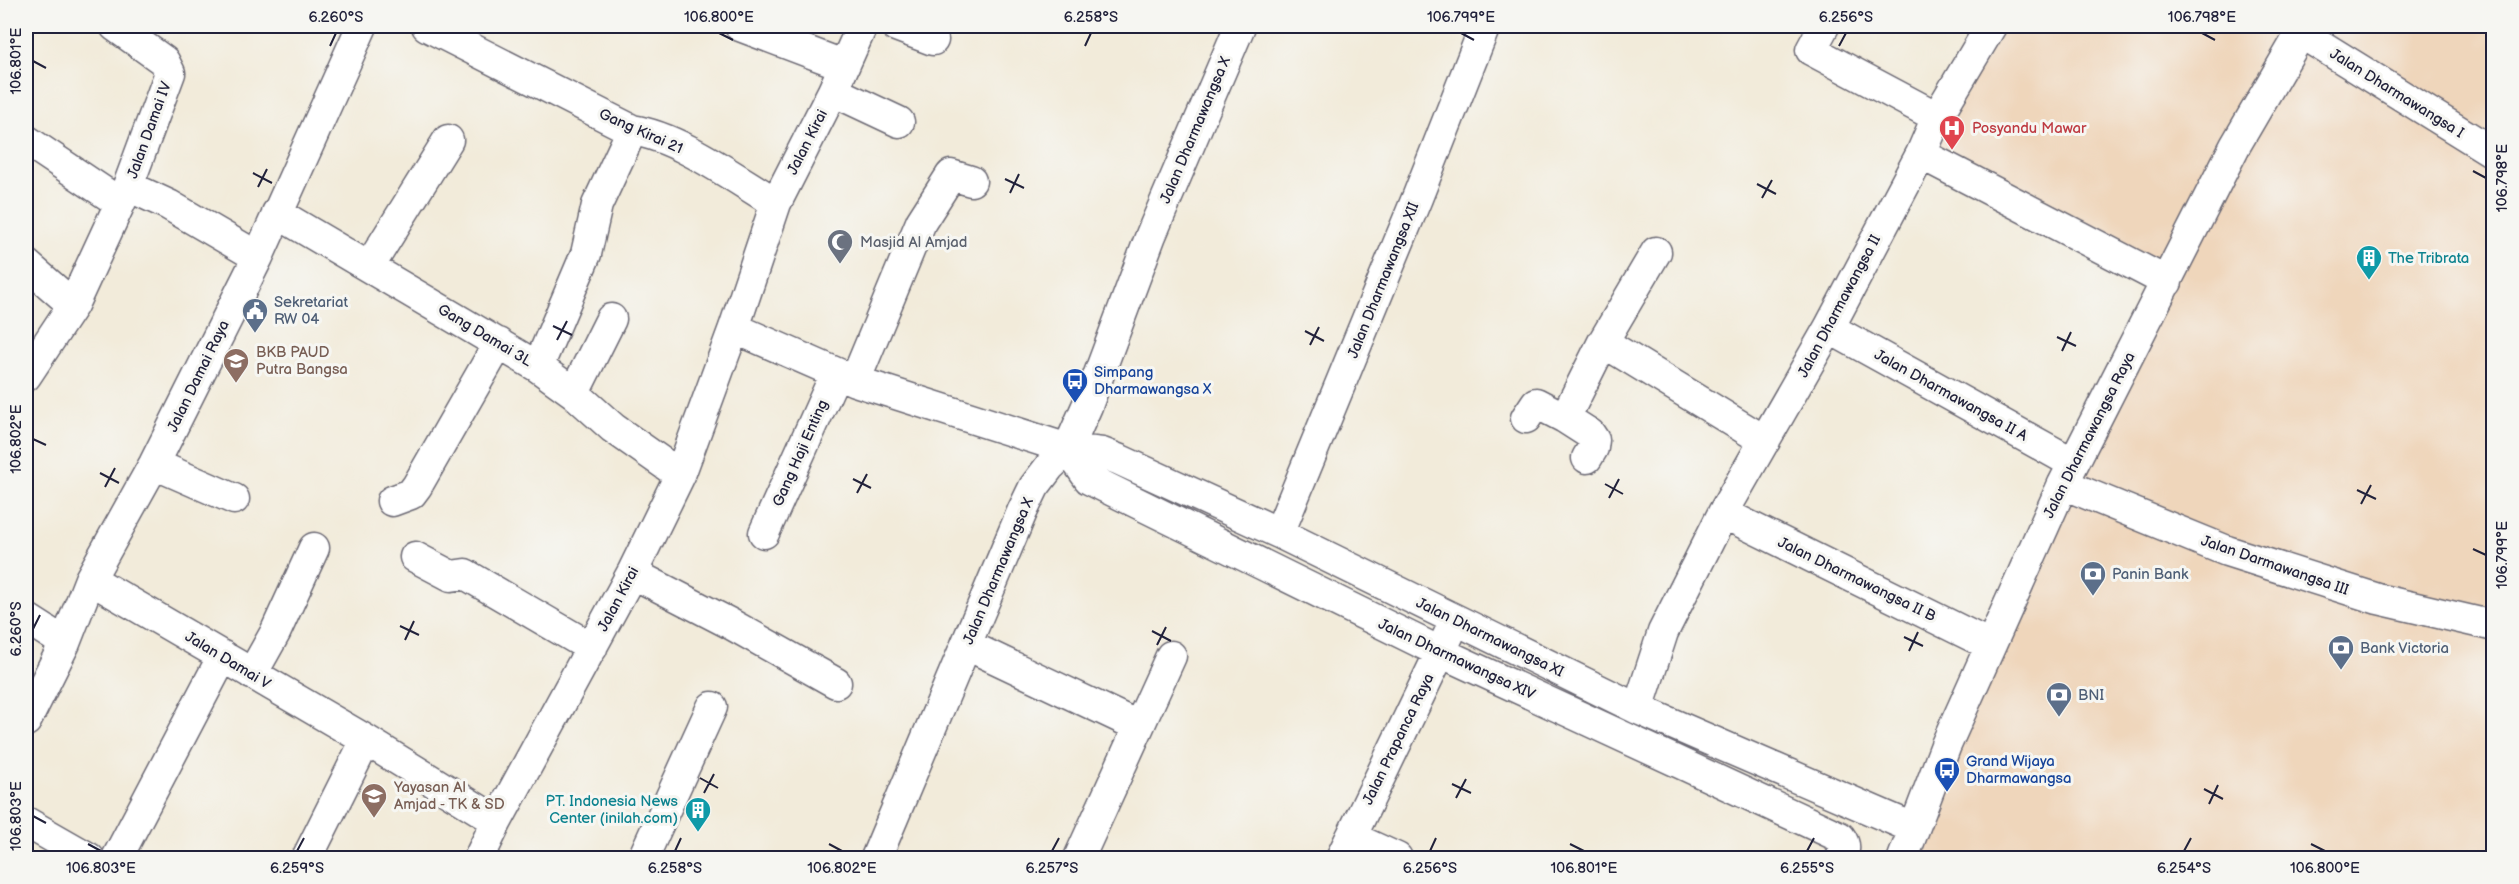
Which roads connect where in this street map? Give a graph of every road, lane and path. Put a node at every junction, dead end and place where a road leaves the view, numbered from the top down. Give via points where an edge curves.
1 (362, 26) edge
2 (427, 26) edge
3 (740, 26) edge
4 (862, 26) edge
5 (896, 26) edge
6 (1240, 26) edge
7 (1485, 26) edge
8 (1824, 26) edge
9 (1991, 26) edge
10 (125, 29) edge
11 (2303, 29) edge
12 (933, 40) dead end
13 (838, 78) junction
14 (1937, 117) junction
15 (899, 122) dead end
16 (632, 130) junction
17 (26, 140) edge
18 (448, 140) dead end
19 (2493, 153) edge
20 (1921, 154) junction
21 (971, 181) dead end
22 (124, 194) junction
23 (776, 203) junction
24 (277, 213) junction
25 (1656, 252) dead end
26 (258, 257) junction
27 (26, 264) edge
28 (369, 267) junction
29 (2167, 282) junction
30 (569, 297) junction
31 (73, 305) junction
32 (734, 328) junction
33 (1829, 328) junction
34 (499, 342) junction
35 (1603, 342) junction
36 (538, 367) junction
37 (26, 376) edge
38 (846, 377) junction
39 (574, 393) junction
40 (1526, 418) dead end
41 (1565, 418) junction
42 (1766, 441) junction
43 (1068, 449) junction
44 (1587, 458) dead end
45 (154, 464) junction
46 (2068, 473) junction
47 (680, 475) junction
48 (234, 499) dead end
49 (392, 501) dead end
50 (1723, 513) junction
51 (764, 533) dead end
52 (1279, 533) junction
53 (314, 548) dead end
54 (415, 557) dead end
55 (632, 573) junction
56 (90, 579) junction
57 (26, 618) edge
58 (1456, 620) junction
59 (2493, 626) edge
60 (65, 643) junction
61 (967, 645) junction
62 (1990, 645) junction
63 (591, 648) junction
64 (1440, 652) junction
65 (224, 656) junction
66 (1171, 656) dead end
67 (252, 674) junction
68 (836, 683) dead end
69 (712, 707) dead end
70 (1638, 709) junction
71 (26, 722) edge
72 (1138, 726) junction
73 (366, 740) junction
74 (497, 821) junction
75 (26, 822) edge
76 (1913, 828) junction
77 (1346, 848) edge
78 (89, 858) edge
79 (117, 858) edge
80 (307, 858) edge
81 (479, 858) edge
82 (643, 858) edge
83 (876, 858) edge
84 (1079, 858) edge
85 (1397, 858) edge
86 (1840, 858) edge
87 (1903, 858) edge

1 - 24 street, Jalan Damai Raya
2 - 16 street, Gang Kirai 21
3 - 13 street
4 - 13 street, Jalan Kirai
5 - 12 street
6 - 43 street, Jalan Dharmawangsa X via 1151,235 1088,406
7 - 52 street, Jalan Dharmawangsa XII
8 - 14 street via 1811,50
9 - 14 street, Jalan Dharmawangsa II
10 - 22 street, Jalan Damai IV via 164,61 170,73
11 - 19 street, Jalan Dharmawangsa I
11 - 29 street, Jalan Dharmawangsa Raya via 2235,146
13 - 15 street
13 - 23 street, Jalan Kirai
14 - 20 street, Jalan Dharmawangsa II
16 - 23 street, Gang Kirai 21 via 682,147
16 - 30 street via 597,205 586,254
17 - 22 street
18 - 28 street
20 - 29 street
20 - 33 street, Jalan Dharmawangsa II
21 - 38 street, Gang Haji Enting via 951,175 921,222
22 - 26 street, Jalan Damai IV via 169,205
22 - 31 street
23 - 32 street, Jalan Kirai
24 - 26 street, Jalan Damai Raya
24 - 28 street, Gang Damai 3L
25 - 35 street
26 - 45 street, Jalan Damai Raya
27 - 31 street
28 - 34 street, Gang Damai 3L
29 - 46 street, Jalan Dharmawangsa Raya
30 - 36 street
30 - 39 street via 620,324
31 - 37 street
32 - 38 street
32 - 47 street, Jalan Kirai
33 - 42 street, Jalan Dharmawangsa II
33 - 46 street, Jalan Dharmawangsa II A
34 - 36 street, Gang Damai 3L
34 - 49 street via 417,486 411,494
35 - 41 street
35 - 42 street
36 - 39 street, Gang Damai 3L
38 - 43 street
38 - 51 street, Gang Haji Enting
39 - 47 street, Gang Damai 3L via 613,428
40 - 41 street via 1536,403
41 - 44 street via 1594,440
42 - 50 street, Jalan Dharmawangsa II
43 - 52 street, Jalan Dharmawangsa XI via 1102,453 1120,460
43 - 61 street, Jalan Dharmawangsa X via 1034,487
43 - 64 street, Jalan Dharmawangsa XIV via 1089,479
45 - 48 street
45 - 56 street, Jalan Damai Raya
46 - 59 street, Jalan Darmawangsa III via 2227,551 2378,600
46 - 62 street, Jalan Dharmawangsa Raya
47 - 55 street, Jalan Kirai
50 - 62 street, Jalan Dharmawangsa II B
50 - 70 street, Jalan Dharmawangsa II via 1663,632
52 - 58 street, Jalan Dharmawangsa XI
53 - 67 street
54 - 63 street via 451,576 465,574
55 - 63 street, Jalan Kirai
55 - 68 street
56 - 60 street, Jalan Damai Raya
56 - 65 street, Jalan Damai V
57 - 60 street
58 - 64 street, Jalan Prapanca Raya
58 - 70 street, Jalan Dharmawangsa XI
60 - 71 street, Jalan Damai Raya
61 - 72 street
61 - 83 street, Jalan Dharmawangsa X
62 - 76 street, Jalan Dharmawangsa Raya
63 - 74 street, Jalan Kirai
64 - 77 street, Jalan Prapanca Raya
64 - 86 street, Jalan Dharmawangsa XIV via 1840,837 1844,850
65 - 67 street, Jalan Damai V
65 - 79 street
66 - 72 street
67 - 73 street, Jalan Damai V
69 - 82 street
70 - 76 street, Jalan Dharmawangsa XI
72 - 84 street
73 - 74 street, Jalan Damai V
73 - 80 street
74 - 81 street, Jalan Kirai
75 - 78 street
76 - 87 street, Jalan Dharmawangsa Raya
77 - 85 street

